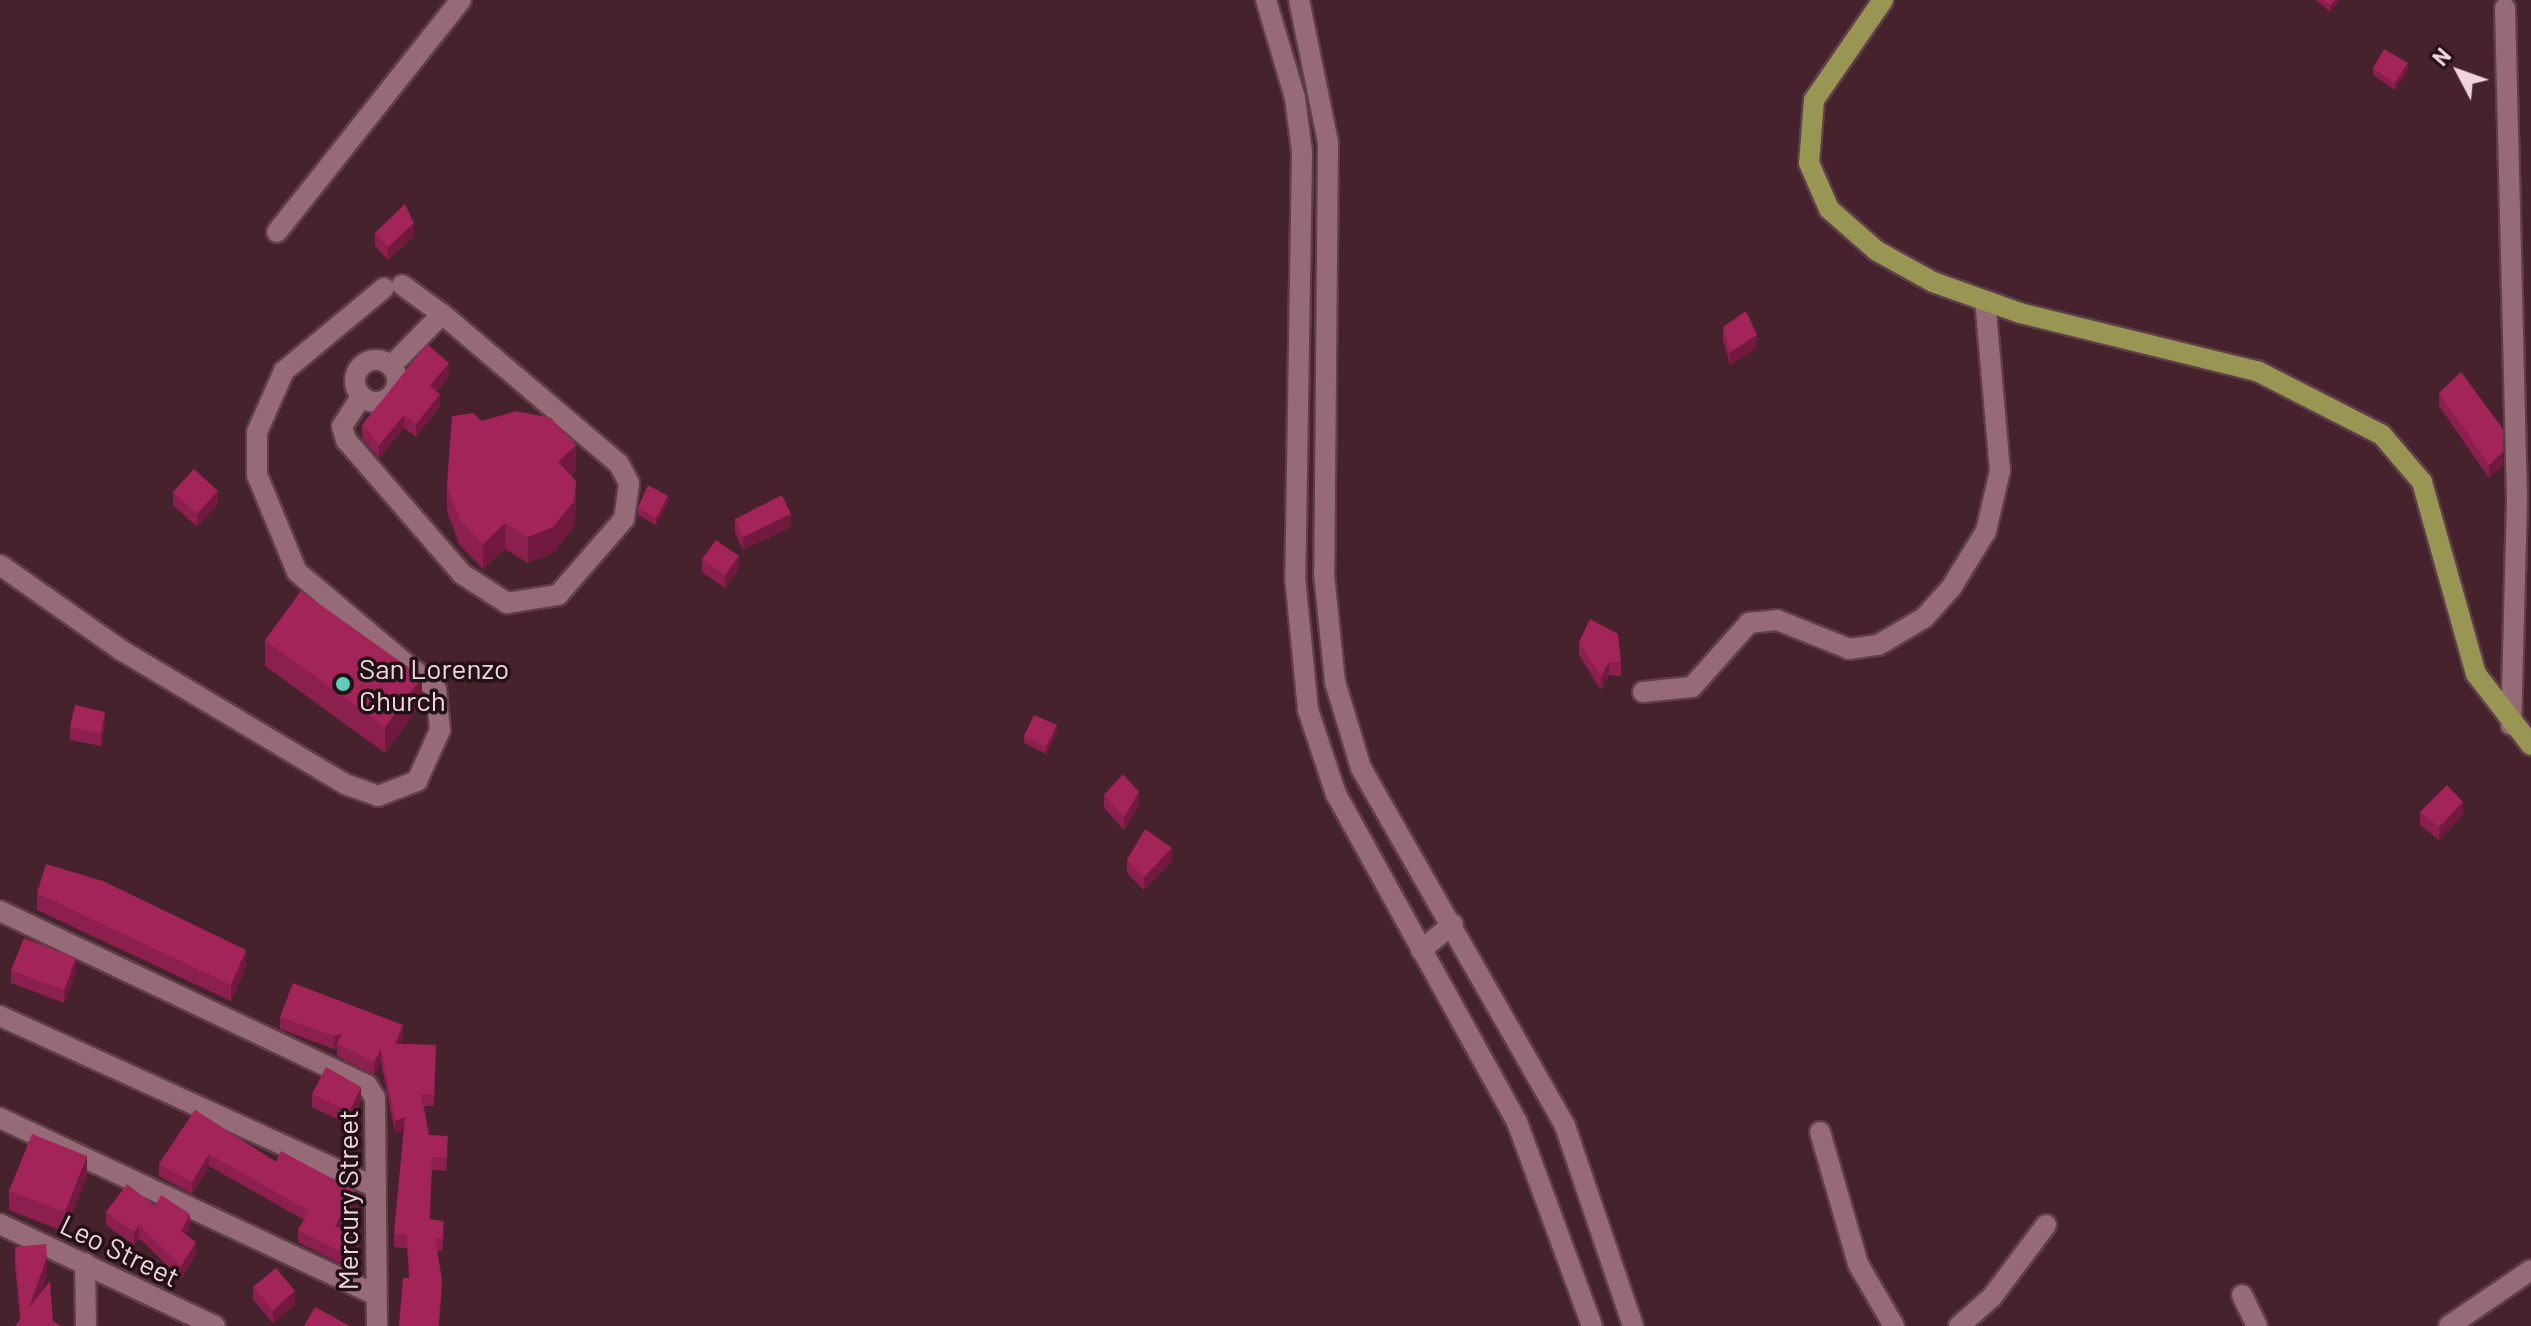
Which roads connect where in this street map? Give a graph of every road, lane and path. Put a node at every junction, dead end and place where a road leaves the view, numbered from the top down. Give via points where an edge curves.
1 (461, 0) edge
2 (1266, 0) edge
3 (1299, 0) edge
4 (1883, 0) edge
5 (2505, 8) dead end
6 (277, 232) dead end
7 (1329, 238) junction
8 (1297, 241) junction
9 (1985, 301) junction
10 (442, 314) junction
11 (391, 366) junction
12 (361, 397) junction
13 (0, 565) edge
14 (1324, 574) junction
15 (1295, 577) junction
16 (1643, 692) dead end
17 (2511, 725) junction
18 (2531, 745) edge
19 (0, 911) edge
20 (1453, 924) junction
21 (1421, 950) junction
22 (0, 1016) edge
23 (0, 1118) edge
24 (1820, 1132) dead end
25 (376, 1187) junction
26 (0, 1224) edge
27 (2046, 1225) dead end
28 (85, 1263) junction
29 (2531, 1270) edge
30 (376, 1295) junction
31 (2242, 1295) dead end
32 (188, 1320) edge
33 (86, 1326) edge
34 (215, 1326) edge
35 (377, 1326) edge
36 (1592, 1326) edge
37 (1633, 1326) edge
38 (1894, 1326) edge
39 (1959, 1326) edge
40 (2257, 1326) edge
41 (2449, 1326) edge

1 - 6 street
2 - 8 street via 1295,98 1302,152
3 - 7 street via 1328,143
4 - 9 main road via 1814,100 1806,132 1815,185 1829,209 1877,251
5 - 17 street via 2517,500
7 - 8 street
7 - 14 street
8 - 15 street
9 - 16 street via 2000,471 1986,531 1951,588 1924,618 1878,645 1849,649 1777,620 1749,623 1692,687
9 - 17 main road via 2257,371 2382,435 2422,482 2465,651
10 - 11 street
10 - 12 street via 591,436 629,483 624,519 558,595 507,603 462,574 346,440 342,426
10 - 13 street via 393,286 284,371 257,432 257,475 297,572 436,689 440,730 417,781 378,796 345,784 134,658
11 - 12 street via 376,360 361,366 355,382
11 - 12 street via 398,381 392,397 376,403
14 - 15 street
14 - 20 street via 1335,682 1361,768
15 - 21 street via 1301,670 1320,756
17 - 18 main road
19 - 25 street, Mercury Street via 360,1081 375,1098
20 - 21 street
20 - 37 street via 1565,1126
21 - 36 street via 1517,1122
22 - 25 street
23 - 30 street
24 - 38 street via 1858,1264
25 - 30 street, Mercury Street
26 - 28 street, Leo Street
27 - 39 street via 1992,1297
28 - 32 street, Leo Street
28 - 33 street
29 - 41 street
30 - 35 street, Mercury Street
31 - 40 street
32 - 34 street, Leo Street

